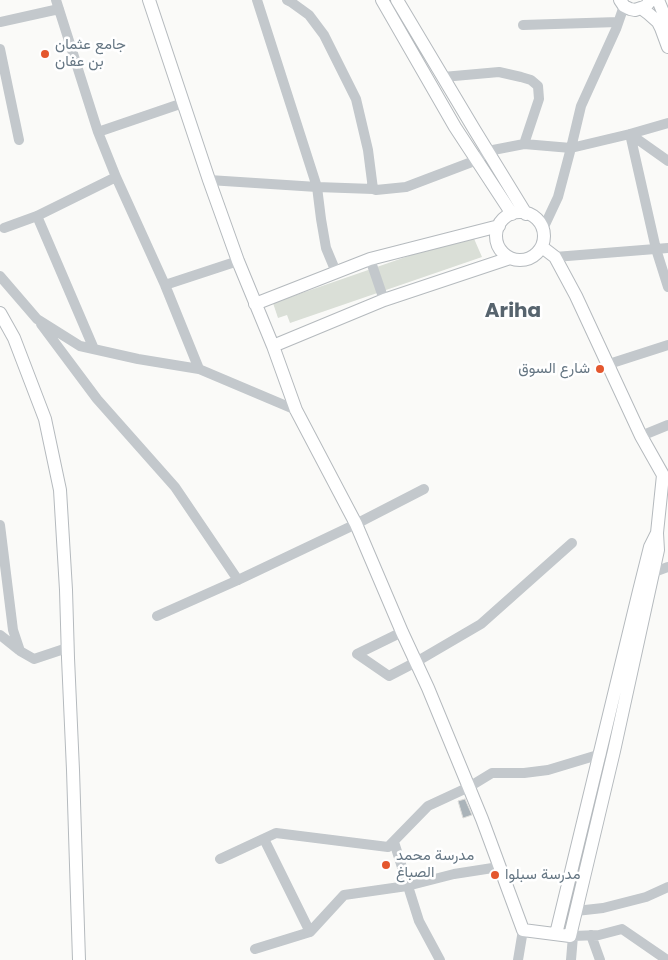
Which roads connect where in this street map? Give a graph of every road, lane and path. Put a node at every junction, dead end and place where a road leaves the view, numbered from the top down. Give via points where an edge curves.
1 (149, 0) edge
2 (257, 0) edge
3 (287, 0) edge
4 (382, 0) edge
5 (397, 0) edge
6 (658, 0) edge
7 (622, 3) edge
8 (57, 4) edge
9 (646, 4) edge
10 (0, 22) edge
11 (618, 22) junction
12 (668, 24) edge
13 (523, 25) dead end
14 (668, 47) edge
15 (0, 49) edge
16 (443, 77) junction
17 (183, 103) junction
18 (668, 123) edge
19 (98, 132) junction
20 (630, 134) junction
21 (19, 140) dead end
22 (524, 144) junction
23 (571, 148) junction
24 (488, 151) junction
25 (477, 160) junction
26 (668, 161) edge
27 (116, 178) junction
28 (209, 180) junction
29 (318, 187) junction
30 (373, 188) junction
31 (512, 214) junction
32 (526, 214) junction
33 (37, 216) junction
34 (499, 226) junction
35 (4, 228) dead end
36 (543, 229) junction
37 (542, 247) junction
38 (668, 248) edge
39 (656, 249) junction
40 (554, 257) junction
41 (510, 258) junction
42 (370, 259) junction
43 (238, 261) junction
44 (336, 272) junction
45 (0, 276) edge
46 (165, 286) junction
47 (668, 287) edge
48 (384, 300) junction
49 (255, 304) junction
50 (0, 313) edge
51 (37, 319) junction
52 (668, 344) edge
53 (273, 346) junction
54 (94, 349) junction
55 (609, 364) junction
56 (199, 369) junction
57 (296, 410) junction
58 (668, 425) edge
59 (642, 436) junction
60 (665, 474) edge
61 (424, 489) dead end
62 (356, 524) junction
63 (0, 525) edge
64 (657, 533) junction
65 (572, 543) dead end
66 (668, 567) edge
67 (654, 572) junction
68 (238, 580) junction
69 (156, 616) dead end
70 (402, 632) junction
71 (0, 635) edge
72 (67, 648) junction
73 (20, 651) junction
74 (416, 662) junction
75 (600, 754) junction
76 (468, 787) junction
77 (264, 839) junction
78 (394, 842) junction
79 (220, 859) dead end
80 (500, 867) junction
81 (407, 886) junction
82 (668, 887) edge
83 (576, 911) junction
84 (524, 930) junction
85 (310, 932) junction
86 (556, 934) junction
87 (591, 935) junction
88 (571, 936) junction
89 (255, 949) dead end
90 (80, 960) edge
91 (440, 960) edge
92 (518, 960) edge
93 (571, 960) edge
94 (600, 960) edge
95 (667, 960) edge

1 - 17 main road
2 - 29 street
3 - 30 street via 309,16 324,35 356,100
4 - 25 main road
5 - 16 main road
6 - 12 main road
7 - 9 main road via 636,10
7 - 11 street
8 - 10 street
8 - 19 street
9 - 14 main road
11 - 13 street
11 - 23 street via 581,106
15 - 21 street
16 - 22 street via 499,72 531,80 538,86 539,99
16 - 24 main road
17 - 19 street
17 - 28 main road
18 - 20 street
19 - 27 street
20 - 23 street
20 - 26 street
20 - 39 street
22 - 23 street
22 - 24 street
23 - 36 street via 558,197
24 - 25 street
24 - 32 main road
25 - 30 street via 406,187
25 - 31 main road
27 - 33 street
27 - 46 street
28 - 29 street
28 - 43 main road
29 - 30 street
29 - 44 street via 326,248
31 - 32 main road
31 - 34 main road
32 - 36 main road via 536,218
33 - 35 street
33 - 54 street
34 - 41 main road via 497,240
34 - 42 main road
36 - 37 main road
37 - 40 main road
37 - 41 main road via 524,260
38 - 39 street
39 - 40 street
39 - 47 street
40 - 55 main road
41 - 48 main road
42 - 44 main road
42 - 48 street
43 - 46 street
43 - 49 main road
44 - 49 main road
45 - 51 street
46 - 56 street
48 - 53 main road
49 - 53 main road
50 - 72 main road via 14,338 45,419 60,490
51 - 54 street via 80,346
51 - 68 street via 97,399 176,487
52 - 55 street
53 - 57 main road
54 - 56 street
55 - 59 main road
56 - 57 street
57 - 62 main road
58 - 59 street
59 - 60 main road
60 - 64 main road
61 - 62 street
62 - 68 street
62 - 70 main road
63 - 73 street via 13,630
64 - 67 main road
64 - 75 main road via 650,547
65 - 74 street via 481,624
66 - 67 street
67 - 83 main road
68 - 69 street
70 - 74 main road
70 - 74 street via 357,654 389,676
71 - 73 street
72 - 73 street via 34,659
72 - 90 main road
74 - 76 main road
75 - 76 street via 548,770 492,773
75 - 86 main road
76 - 78 street via 428,806
76 - 80 main road
77 - 78 street via 276,833 388,847
77 - 79 street
77 - 85 street
78 - 81 street
80 - 81 street
80 - 84 main road
81 - 85 street via 344,895
81 - 91 street via 419,922
82 - 83 street via 603,908
83 - 88 main road
84 - 86 main road
84 - 92 street
85 - 89 street
86 - 88 main road
87 - 88 street
87 - 94 street
87 - 95 street via 622,930
88 - 93 street

